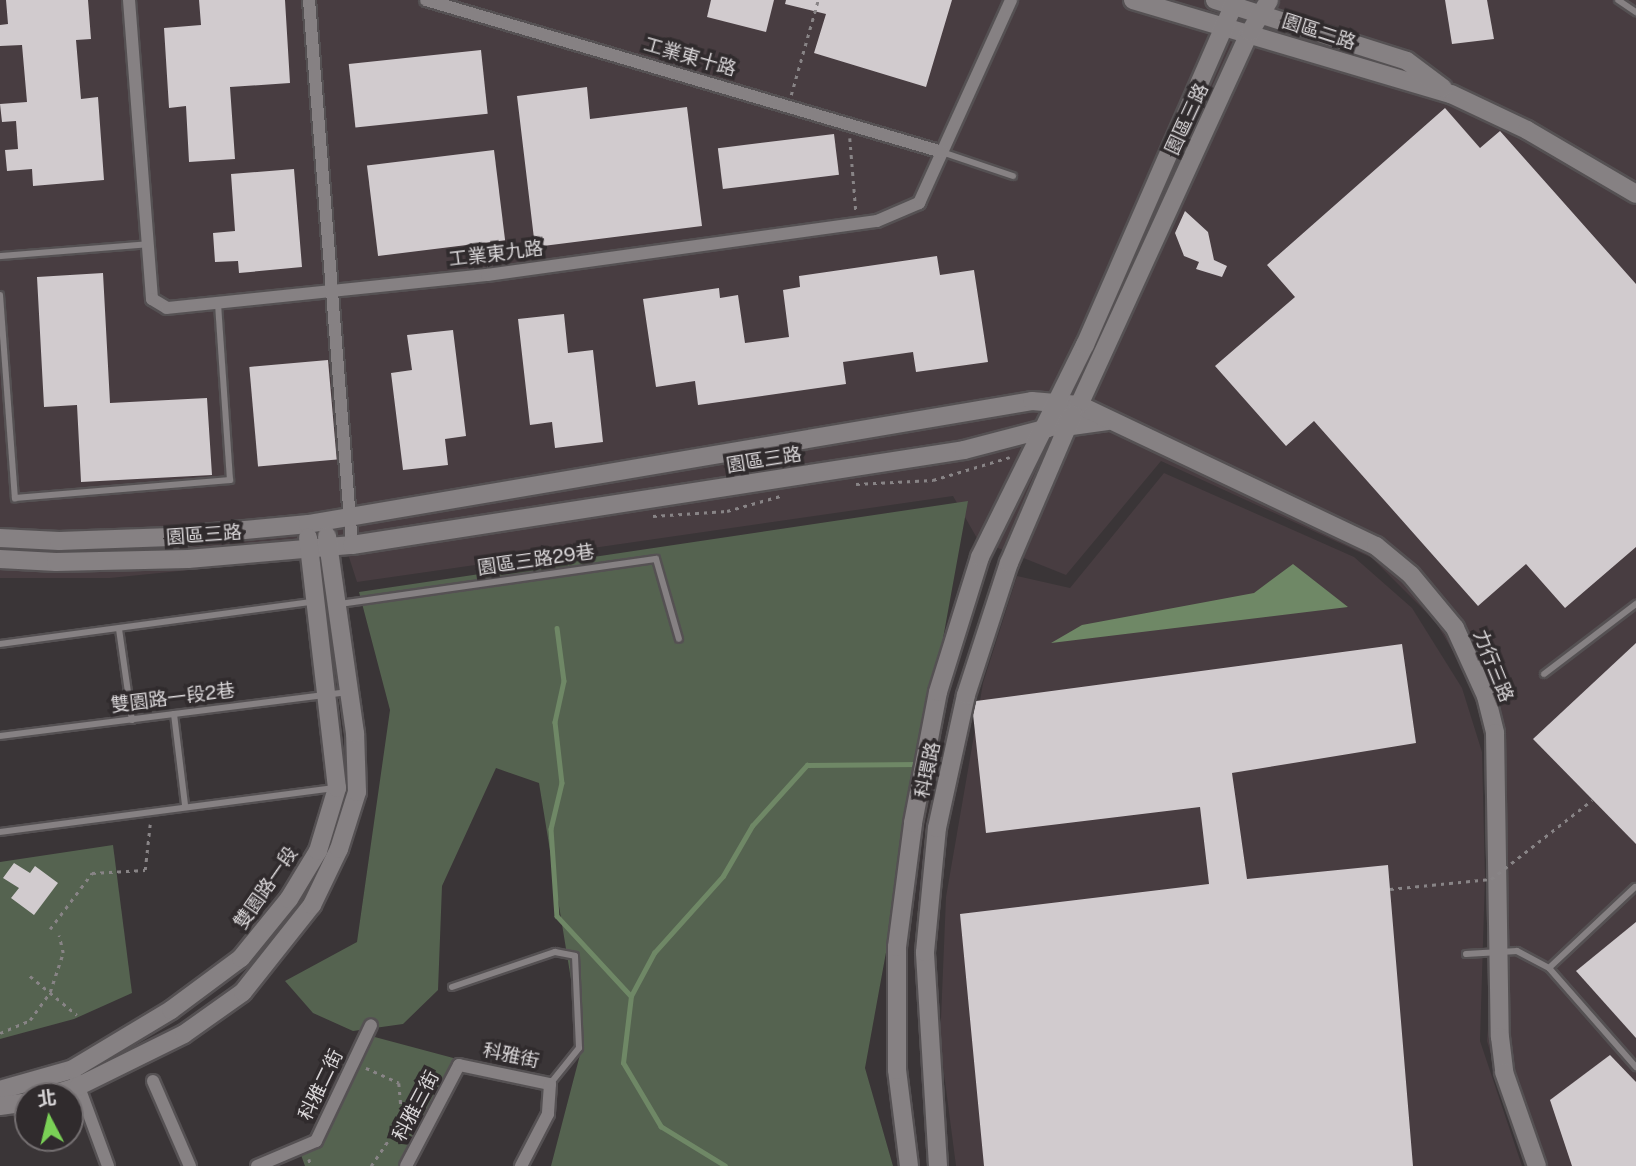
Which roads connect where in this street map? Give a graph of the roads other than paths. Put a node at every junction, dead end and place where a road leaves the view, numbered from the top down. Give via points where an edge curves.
1 (129, 0) edge
2 (309, 0) edge
3 (426, 0) edge
4 (1011, 0) edge
5 (1133, 0) edge
6 (1618, 0) edge
7 (1228, 2) edge
8 (1264, 6) edge
9 (1636, 12) edge
10 (1225, 24) junction
11 (1250, 32) junction
12 (1451, 94) junction
13 (942, 152) junction
14 (1013, 176) dead end
15 (1636, 194) edge
16 (148, 244) junction
17 (0, 256) edge
18 (330, 293) junction
19 (0, 295) edge
20 (218, 302) junction
21 (1058, 400) junction
22 (1079, 405) junction
23 (1108, 421) junction
24 (1051, 429) junction
25 (1007, 449) junction
26 (1024, 472) junction
27 (352, 517) junction
28 (317, 523) junction
29 (0, 538) edge
30 (352, 545) junction
31 (328, 547) junction
32 (307, 548) junction
33 (0, 558) edge
34 (314, 601) junction
35 (1636, 604) edge
36 (337, 605) junction
37 (119, 629) junction
38 (679, 639) dead end
39 (0, 644) edge
40 (1544, 674) dead end
41 (349, 692) junction
42 (327, 694) junction
43 (174, 714) junction
44 (131, 719) junction
45 (0, 736) edge
46 (337, 788) junction
47 (185, 805) junction
48 (0, 832) edge
49 (1635, 887) edge
50 (1501, 950) junction
51 (1466, 954) dead end
52 (1549, 968) junction
53 (452, 987) dead end
54 (371, 1026) dead end
55 (459, 1065) joint
56 (1636, 1067) edge
57 (76, 1078) junction
58 (152, 1081) dead end
59 (70, 1082) edge
60 (550, 1084) junction
61 (0, 1090) edge
62 (108, 1166) edge
63 (190, 1166) edge
64 (257, 1166) edge
65 (406, 1166) edge
66 (521, 1166) edge
67 (909, 1166) edge
68 (939, 1166) edge
69 (1537, 1166) edge

1 - 16 street, 工業東九路
2 - 18 street
3 - 13 street, 工業東十路
4 - 13 street, 工業東九路
5 - 10 street, 園區二路
6 - 9 lane
7 - 8 street, 園區二路
7 - 10 street, 園區三路
8 - 11 street, 園區三路
8 - 12 street, 園區二路 via 1407,61
10 - 11 street, 園區二路
10 - 21 street, 園區三路
11 - 12 street, 園區二路
11 - 22 street, 園區三路
12 - 15 street, 園區二路 via 1527,130
13 - 14 lane
13 - 18 street, 工業東九路 via 919,203 857,224
16 - 17 lane
16 - 20 street, 工業東九路 via 152,299 167,308
18 - 20 street, 工業東九路
18 - 27 street
19 - 20 lane via 15,498 230,480
21 - 22 street, 力行三路
21 - 24 street, 科環路
21 - 27 street, 園區三路
22 - 23 street, 力行三路
22 - 24 street, 科環路
23 - 24 street
23 - 50 street, 力行三路 via 1376,546 1411,576 1455,628 1486,696 1496,733
24 - 25 street, 園區三路
24 - 26 street, 科環路
24 - 68 street, 科環路 via 966,695 937,828 925,952
25 - 26 street via 1020,446
25 - 30 street, 園區三路
26 - 67 street, 科環路 via 980,557 938,692 912,823 897,947 897,1070
27 - 28 street, 園區三路
27 - 30 street
28 - 29 street, 園區三路 via 171,537
28 - 31 street, 雙園路一段
28 - 32 street, 雙園路一段
30 - 31 street, 園區三路
31 - 32 street, 園區三路
31 - 36 street, 雙園路一段
32 - 33 street, 園區三路 via 188,559 57,562
32 - 34 street, 雙園路一段
34 - 37 lane
34 - 42 street, 雙園路一段
35 - 40 lane
36 - 38 lane, 園區三路29巷 via 656,559
36 - 41 street, 雙園路一段
37 - 39 lane
37 - 44 lane
41 - 42 lane, 雙園路一段2巷
41 - 57 street, 雙園路一段 via 357,792 339,849 312,905 243,992 184,1034
42 - 43 lane, 雙園路一段2巷
42 - 46 street, 雙園路一段
43 - 44 lane, 雙園路一段2巷
43 - 47 lane
44 - 45 lane, 雙園路一段2巷
46 - 47 lane
46 - 57 street, 雙園路一段 via 318,851 289,899 241,958
47 - 48 lane
49 - 52 lane
50 - 51 lane
50 - 52 lane via 1517,951
50 - 69 street, 力行三路 via 1504,1072
52 - 56 lane
53 - 60 lane via 555,951 575,956 579,1048
54 - 64 street, 科雅二街 via 316,1141
55 - 60 street, 科雅街
55 - 65 street, 科雅三街
57 - 59 street, 雙園路一段
57 - 61 street, 雙園路一段
57 - 62 street
58 - 63 street
60 - 66 street, 科雅街 via 548,1114

